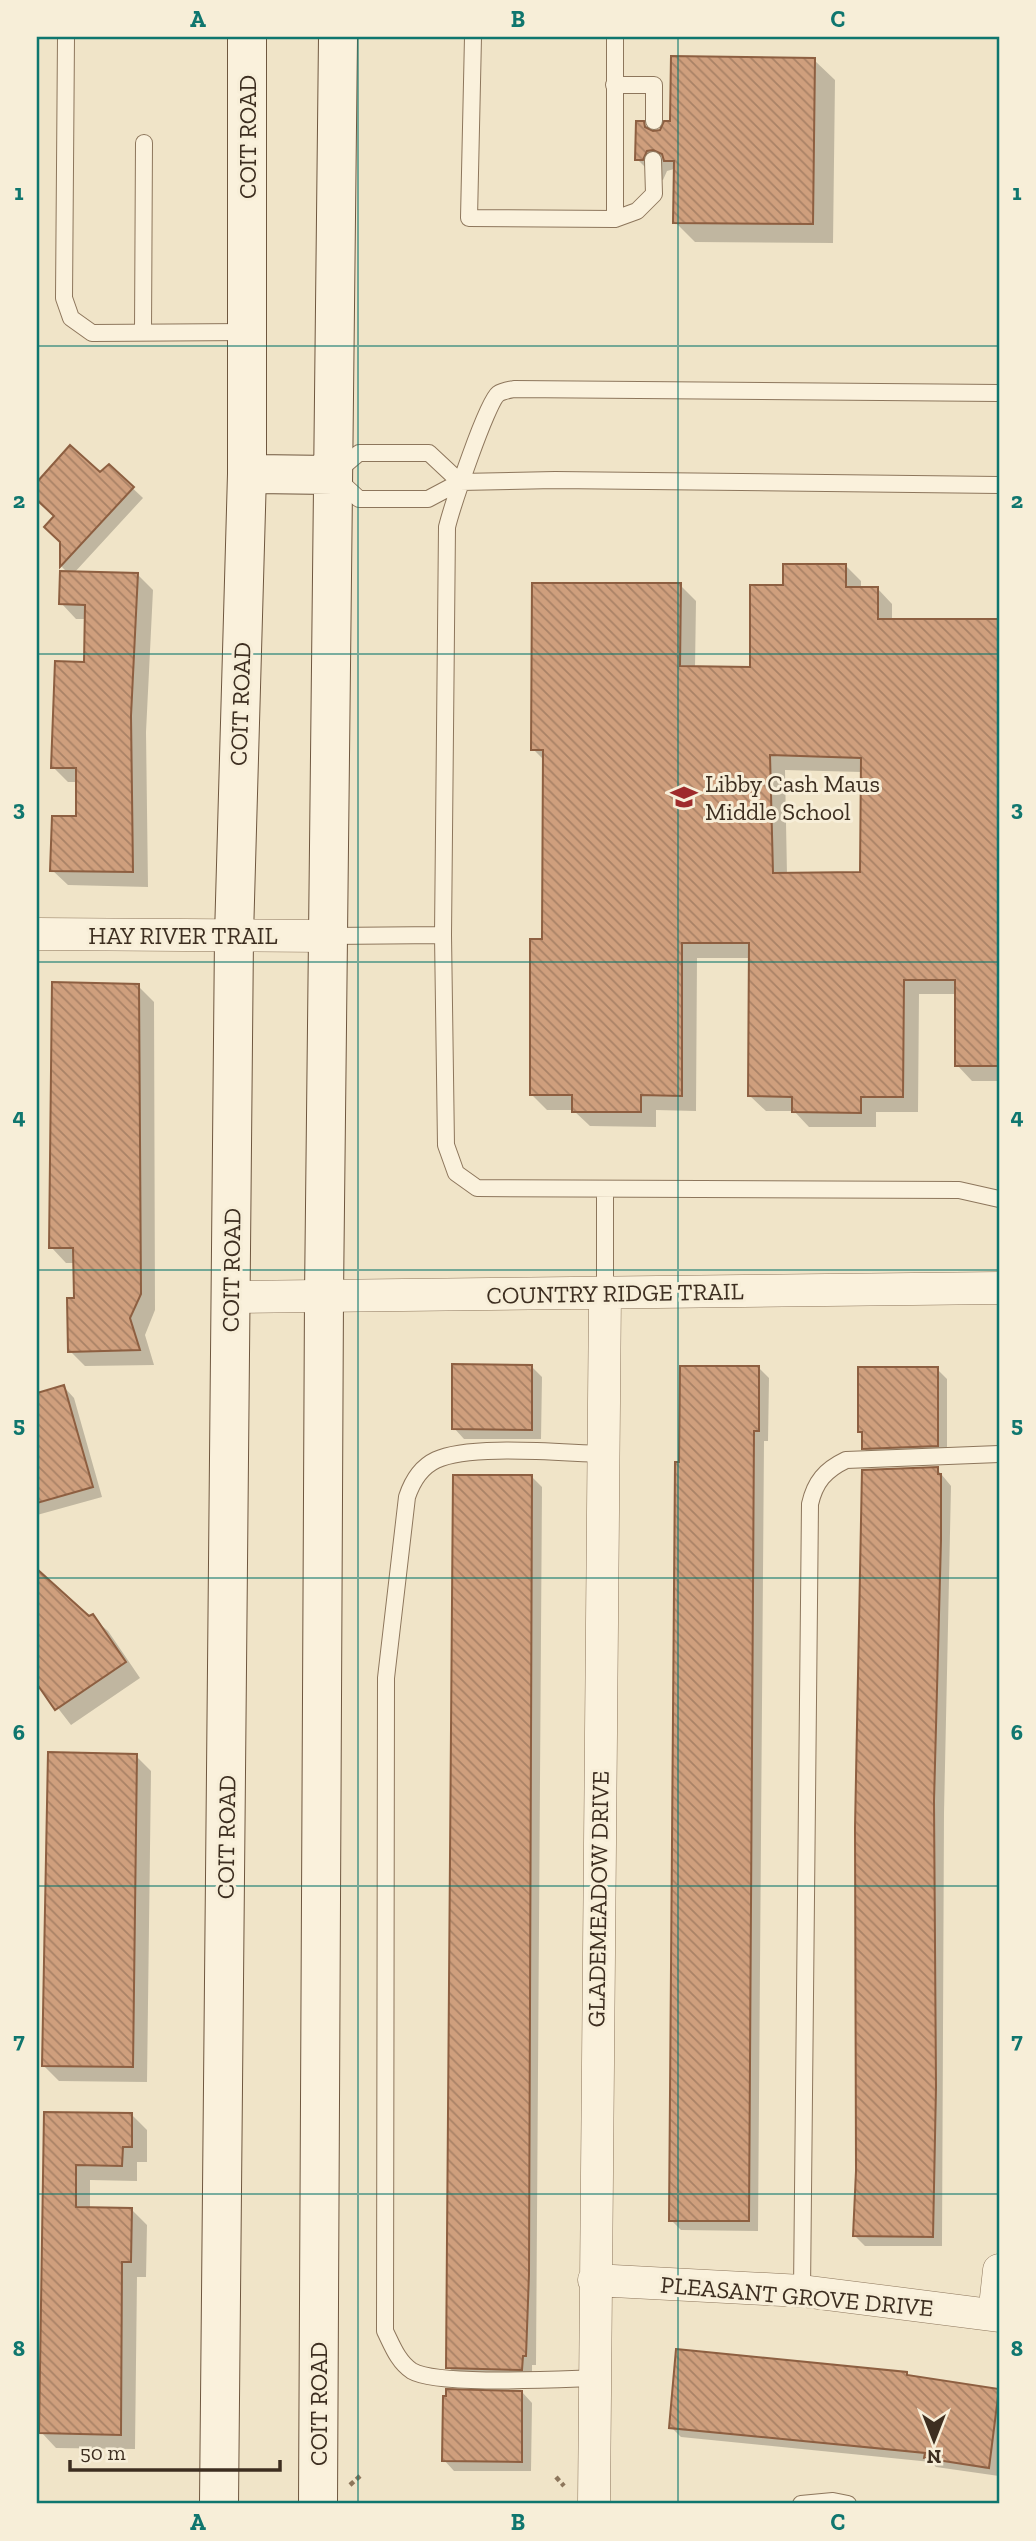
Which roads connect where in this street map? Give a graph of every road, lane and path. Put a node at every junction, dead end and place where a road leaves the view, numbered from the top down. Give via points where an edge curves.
1 (66, 37) edge
2 (247, 37) edge
3 (338, 37) edge
4 (473, 37) edge
5 (615, 37) edge
6 (614, 85) junction
7 (654, 121) dead end
8 (144, 143) dead end
9 (653, 160) dead end
10 (615, 219) junction
11 (143, 332) junction
12 (247, 332) junction
13 (999, 393) edge
14 (247, 474) junction
15 (333, 475) junction
16 (460, 482) junction
17 (999, 485) edge
18 (37, 934) edge
19 (443, 935) junction
20 (234, 936) junction
21 (330, 936) junction
22 (605, 1190) junction
23 (999, 1199) edge
24 (999, 1288) edge
25 (605, 1293) junction
26 (324, 1296) junction
27 (231, 1297) junction
28 (602, 1454) junction
29 (999, 1454) edge
30 (999, 2270) edge
31 (594, 2280) junction
32 (802, 2291) junction
33 (995, 2315) edge
34 (597, 2378) junction
35 (219, 2504) edge
36 (317, 2504) edge
37 (594, 2504) edge
38 (801, 2504) edge
39 (848, 2504) edge

1 - 11 lane via 64,298 71,318 92,333
2 - 12 main road, COIT ROAD
3 - 15 main road, COIT ROAD
4 - 10 lane via 469,218
5 - 6 lane
6 - 7 lane via 654,85
6 - 10 lane
8 - 11 lane
9 - 10 lane via 654,194 637,211
11 - 12 lane
12 - 14 main road, COIT ROAD
13 - 16 lane via 514,389 499,393 489,404
14 - 15 main road
14 - 20 main road, COIT ROAD
15 - 16 lane via 359,499 428,499
15 - 16 lane via 359,453 429,453
15 - 21 main road, COIT ROAD
16 - 17 lane
16 - 19 lane via 447,527
18 - 20 street, HAY RIVER TRAIL
19 - 21 lane
19 - 22 lane via 444,1119 446,1146 456,1173 484,1189
20 - 21 street, HAY RIVER TRAIL
20 - 27 main road, COIT ROAD
21 - 26 main road, COIT ROAD
22 - 23 lane via 959,1190
22 - 25 lane
24 - 25 street, COUNTRY RIDGE TRAIL
25 - 26 street, COUNTRY RIDGE TRAIL
25 - 28 street, GLADEMEADOW DRIVE
26 - 27 street, COUNTRY RIDGE TRAIL
26 - 36 main road, COIT ROAD
27 - 35 main road, COIT ROAD
28 - 31 street, GLADEMEADOW DRIVE
28 - 34 lane via 454,1455 435,1460 413,1480 407,1497 386,1678 385,2331 402,2363 424,2376
29 - 32 lane via 857,1457 826,1471 813,1491
30 - 33 street
31 - 32 street, PLEASANT GROVE DRIVE
31 - 34 street, GLADEMEADOW DRIVE
32 - 33 street, PLEASANT GROVE DRIVE
34 - 37 street, GLADEMEADOW DRIVE
38 - 39 lane

